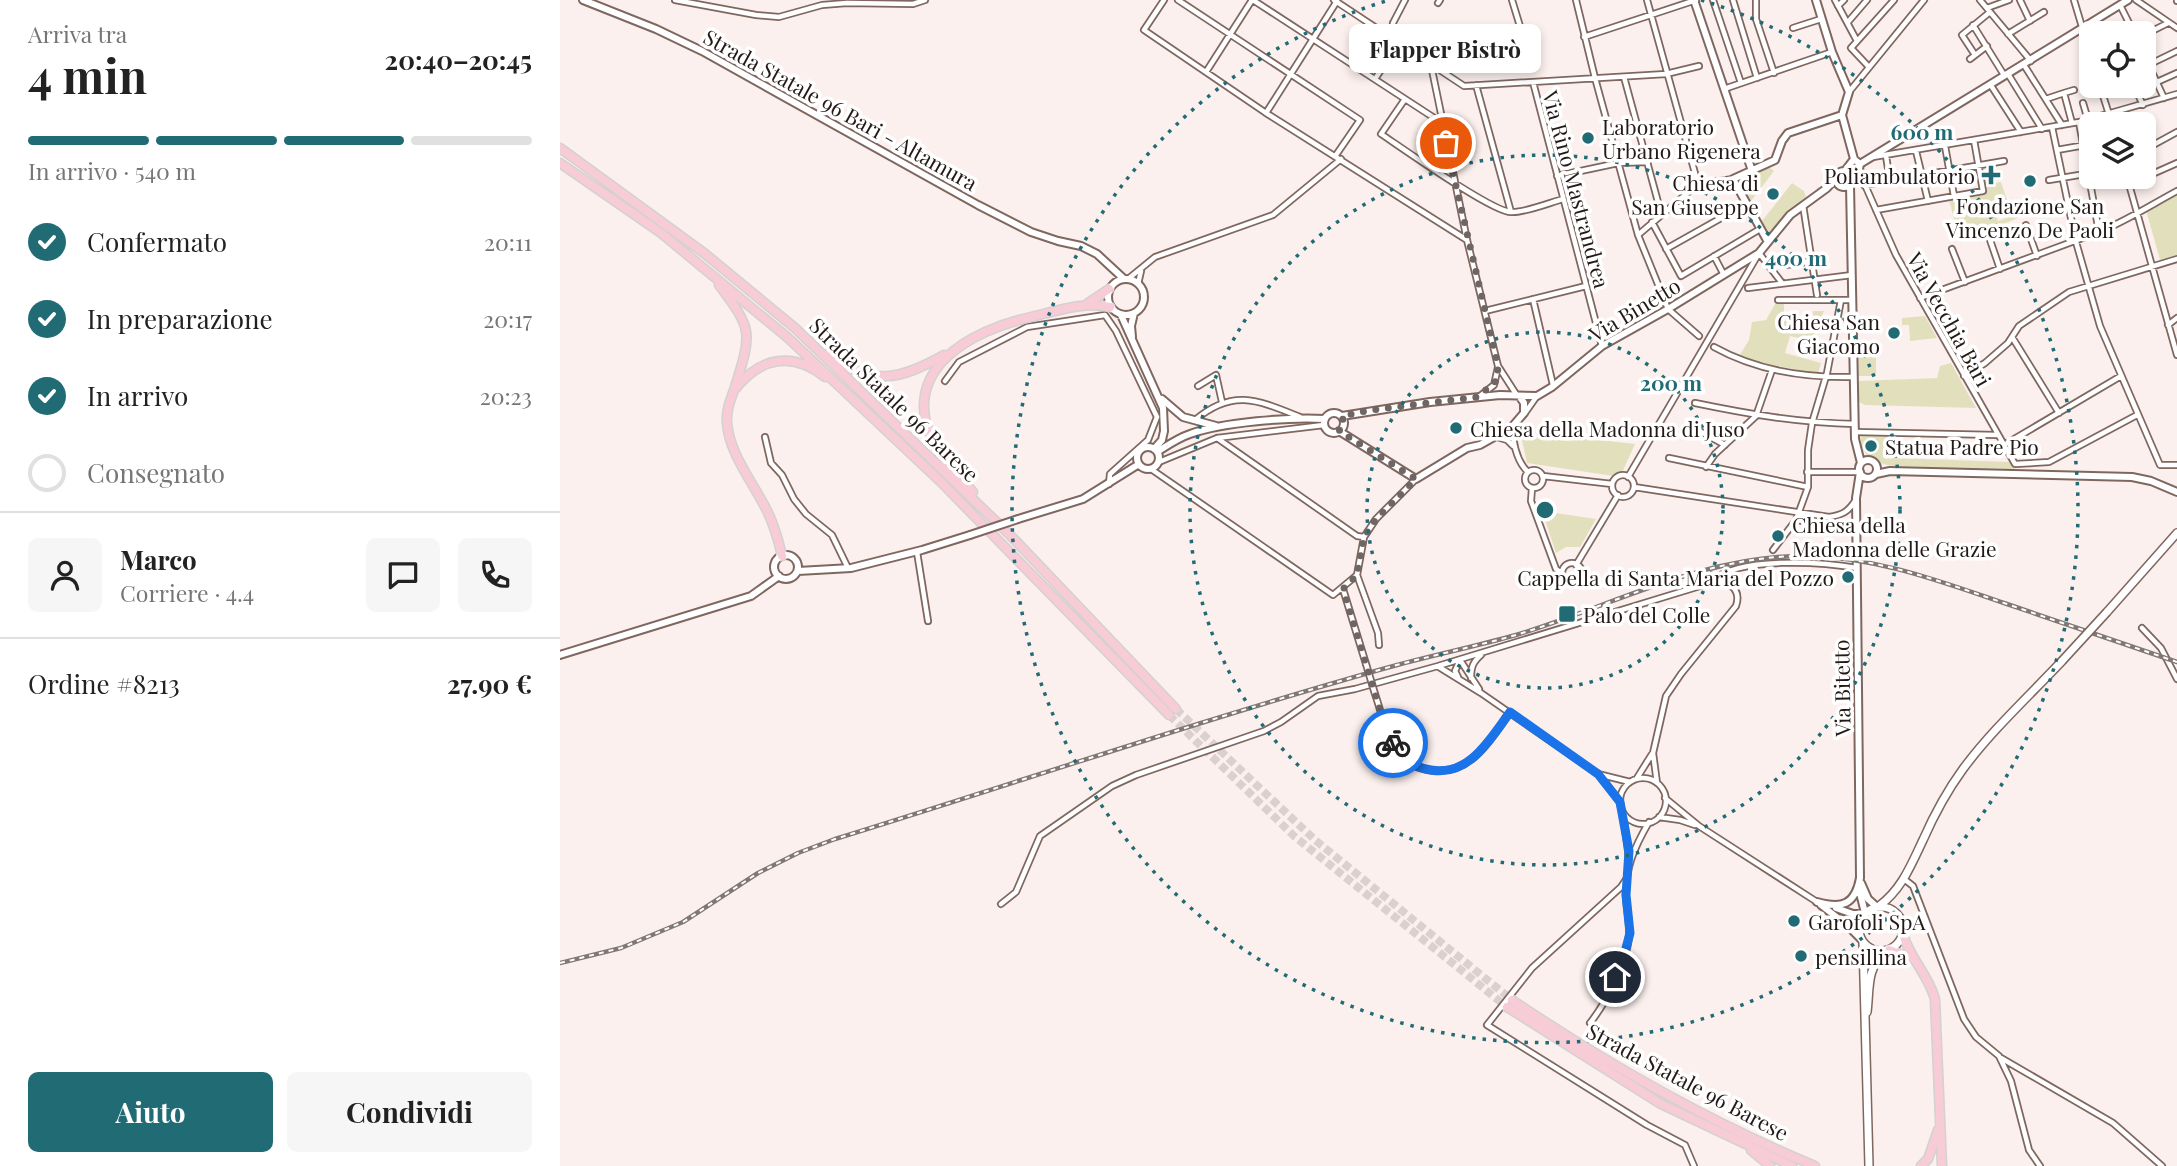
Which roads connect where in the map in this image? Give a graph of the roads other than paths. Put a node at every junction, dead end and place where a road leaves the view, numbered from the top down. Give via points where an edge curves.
1 (583, 0) edge
2 (676, 0) edge
3 (925, 0) edge
4 (1164, 0) edge
5 (1178, 0) edge
6 (1253, 0) edge
7 (1405, 0) edge
8 (1512, 0) edge
9 (1576, 0) edge
10 (1647, 0) edge
11 (1695, 0) edge
12 (1713, 0) edge
13 (1733, 0) edge
14 (1756, 0) edge
15 (1816, 0) edge
16 (1835, 0) edge
17 (1844, 0) edge
18 (1867, 0) edge
19 (1894, 0) edge
20 (1924, 0) edge
21 (1980, 0) edge
22 (2009, 0) edge
23 (2020, 0) edge
24 (2074, 0) edge
25 (2128, 0) edge
26 (2136, 0) edge
27 (1336, 1) edge
28 (2120, 5) junction
29 (1839, 6) junction
30 (1988, 10) junction
31 (2044, 12) dead end
32 (1651, 15) junction
33 (1821, 19) junction
34 (2030, 21) junction
35 (2080, 21) edge
36 (2094, 21) edge
37 (2128, 21) edge
38 (1847, 22) junction
39 (1393, 23) junction
40 (2169, 23) junction
41 (1973, 25) junction
42 (1793, 28) dead end
43 (2177, 28) edge
44 (1381, 29) junction
45 (2156, 29) edge
46 (2079, 30) edge
47 (2008, 34) junction
48 (1228, 35) junction
49 (1523, 36) dead end
50 (1313, 37) junction
51 (1584, 37) junction
52 (1392, 38) junction
53 (1857, 41) junction
54 (1399, 43) junction
55 (1986, 46) junction
56 (2177, 51) edge
57 (1832, 52) junction
58 (2156, 61) edge
59 (1430, 63) junction
60 (2028, 63) junction
61 (1699, 66) dead end
62 (1868, 66) junction
63 (1206, 72) junction
64 (1774, 72) junction
65 (2177, 73) edge
66 (1290, 74) junction
67 (1666, 74) junction
68 (2006, 75) junction
69 (1624, 77) junction
70 (1595, 78) junction
71 (1757, 78) junction
72 (1376, 79) junction
73 (1533, 82) junction
74 (2157, 82) joint
75 (1741, 83) junction
76 (1990, 84) junction
77 (1476, 85) junction
78 (1723, 89) junction
79 (2074, 90) dead end
80 (1849, 92) junction
81 (2064, 93) junction
82 (2177, 94) edge
83 (2140, 98) edge
84 (2165, 98) junction
85 (1405, 99) junction
86 (2046, 99) junction
87 (2083, 103) dead end
88 (2143, 105) junction
89 (2086, 112) edge
90 (2120, 112) edge
91 (1266, 113) junction
92 (1842, 115) junction
93 (2076, 122) junction
94 (2079, 122) edge
95 (1442, 123) junction
96 (2062, 125) junction
97 (2052, 127) junction
98 (2042, 129) junction
99 (2021, 132) junction
100 (2079, 132) edge
101 (2177, 132) edge
102 (1974, 141) junction
103 (2156, 145) edge
104 (1945, 146) junction
105 (2079, 146) edge
106 (560, 148) edge
107 (2057, 150) junction
108 (1916, 151) junction
109 (1886, 156) junction
110 (1338, 157) junction
111 (1870, 158) junction
112 (2004, 161) dead end
113 (1647, 162) junction
114 (560, 163) edge
115 (1618, 163) junction
116 (2177, 163) edge
117 (1857, 164) junction
118 (1979, 166) junction
119 (1752, 171) junction
120 (1950, 171) junction
121 (1844, 172) junction
122 (2156, 172) edge
123 (2079, 175) edge
124 (1557, 176) junction
125 (1922, 176) junction
126 (1836, 178) junction
127 (2062, 178) junction
128 (1733, 179) junction
129 (2049, 180) dead end
130 (1890, 181) junction
131 (1455, 182) junction
132 (1851, 182) junction
133 (1698, 184) junction
134 (1840, 186) junction
135 (1865, 186) junction
136 (1827, 188) junction
137 (2092, 189) edge
138 (2130, 189) edge
139 (2177, 191) edge
140 (1850, 196) junction
141 (1954, 196) junction
142 (1563, 199) junction
143 (1928, 201) junction
144 (1746, 204) junction
145 (1803, 205) junction
146 (1876, 210) junction
147 (1511, 212) junction
148 (2137, 212) junction
149 (1661, 213) junction
150 (1652, 222) junction
151 (2026, 225) dead end
152 (1760, 229) junction
153 (2099, 233) junction
154 (1638, 235) junction
155 (1989, 237) dead end
156 (1468, 240) junction
157 (1768, 242) junction
158 (2076, 242) junction
159 (1666, 249) junction
160 (1952, 249) dead end
161 (1759, 253) junction
162 (1714, 256) junction
163 (2037, 256) junction
164 (2177, 259) edge
165 (1812, 261) junction
166 (1786, 265) dead end
167 (2153, 266) junction
168 (1110, 267) junction
169 (2000, 269) junction
170 (1142, 270) junction
171 (710, 274) junction
172 (1852, 275) junction
173 (1724, 276) junction
174 (1126, 279) junction
175 (1815, 280) junction
176 (1965, 282) junction
177 (1138, 284) junction
178 (1782, 284) junction
179 (2090, 285) junction
180 (1586, 286) junction
181 (1111, 287) junction
182 (1748, 288) dead end
183 (1817, 295) dead end
184 (1920, 298) junction
185 (1533, 299) junction
186 (1778, 300) dead end
187 (1841, 300) junction
188 (1852, 300) junction
189 (1086, 305) junction
190 (1110, 307) junction
191 (1668, 309) junction
192 (1485, 311) junction
193 (1135, 313) junction
194 (1121, 315) junction
195 (2177, 318) edge
196 (2168, 325) junction
197 (795, 328) junction
198 (1699, 336) dead end
199 (2012, 337) junction
200 (1602, 346) junction
201 (1714, 347) dead end
202 (1135, 349) junction
203 (953, 351) junction
204 (2177, 355) edge
205 (1498, 366) junction
206 (1772, 370) junction
207 (1964, 376) junction
208 (2120, 376) junction
209 (1853, 377) junction
210 (1826, 378) junction
211 (945, 381) dead end
212 (1198, 386) dead end
213 (1553, 386) junction
214 (734, 390) junction
215 (1157, 392) junction
216 (1518, 395) junction
217 (1537, 396) junction
218 (1476, 397) junction
219 (1222, 402) junction
220 (1695, 403) dead end
221 (862, 405) junction
222 (2059, 413) junction
223 (1524, 414) junction
224 (2137, 415) junction
225 (1342, 416) junction
226 (1756, 416) junction
227 (1301, 417) junction
228 (1192, 421) junction
229 (1325, 422) junction
230 (1812, 423) junction
231 (1855, 424) junction
232 (1222, 426) junction
233 (1512, 427) junction
234 (1694, 428) dead end
235 (1339, 431) junction
236 (1855, 435) junction
237 (1997, 435) junction
238 (765, 438) dead end
239 (1217, 438) junction
240 (1491, 438) junction
241 (1725, 445) junction
242 (2004, 445) junction
243 (1155, 450) junction
244 (1516, 450) junction
245 (1669, 458) dead end
246 (1864, 461) junction
247 (1158, 462) junction
248 (1139, 464) junction
249 (1877, 465) junction
250 (2177, 465) edge
251 (1706, 467) junction
252 (1151, 469) junction
253 (1890, 471) junction
254 (1528, 472) junction
255 (1807, 472) junction
256 (1860, 472) junction
257 (1876, 474) junction
258 (1543, 476) junction
259 (1628, 477) junction
260 (1869, 478) junction
261 (1416, 479) junction
262 (1612, 484) junction
263 (1108, 485) junction
264 (1634, 487) junction
265 (1808, 487) junction
266 (1532, 488) junction
267 (2177, 492) edge
268 (1618, 495) junction
269 (1856, 498) junction
270 (1799, 512) junction
271 (1796, 520) junction
272 (1857, 533) junction
273 (2177, 533) edge
274 (1009, 534) junction
275 (1364, 537) junction
276 (1773, 550) dead end
277 (918, 552) junction
278 (782, 556) junction
279 (1576, 565) junction
280 (848, 568) junction
281 (1857, 568) junction
282 (798, 571) junction
283 (1562, 573) junction
284 (1357, 575) junction
285 (779, 576) junction
286 (1710, 583) junction
287 (1343, 589) junction
288 (928, 621) dead end
289 (2142, 628) dead end
290 (1379, 645) dead end
291 (1483, 653) junction
292 (560, 655) edge
293 (1460, 660) junction
294 (1438, 666) junction
295 (1458, 678) junction
296 (1471, 678) junction
297 (2177, 679) edge
298 (1481, 693) junction
299 (1510, 712) junction
300 (1653, 753) junction
301 (1598, 774) junction
302 (1637, 778) junction
303 (1630, 782) junction
304 (1657, 783) junction
305 (1665, 798) junction
306 (1620, 802) junction
307 (1623, 813) junction
308 (1658, 817) junction
309 (1649, 822) junction
310 (1699, 826) junction
311 (1629, 863) junction
312 (1626, 878) junction
313 (1860, 878) junction
314 (1905, 879) junction
315 (1858, 887) junction
316 (1894, 894) junction
317 (1817, 902) junction
318 (1001, 904) dead end
319 (1830, 906) junction
320 (1878, 906) junction
321 (1865, 913) junction
322 (1896, 913) junction
323 (1903, 934) junction
324 (1862, 941) junction
325 (1888, 950) junction
326 (1913, 959) junction
327 (1590, 1023) dead end
328 (1866, 1023) junction
329 (1999, 1056) junction
330 (1938, 1127) junction
331 (1744, 1144) junction
332 (1694, 1166) edge
333 (1770, 1166) edge
334 (1792, 1166) edge
335 (1815, 1166) edge
336 (1869, 1166) edge
337 (1921, 1166) edge
338 (1942, 1166) edge
339 (2040, 1166) edge
340 (2162, 1166) edge

1 - 168 street, Strada Statale 96 Bari - Altamura via 702,51 978,205 1031,232 1081,246
2 - 3 street via 779,17 822,5
4 - 63 street via 1144,30
5 - 48 street
6 - 48 street
6 - 50 street
7 - 39 street
8 - 49 street
9 - 51 street
10 - 32 street
11 - 32 street
11 - 78 street
12 - 75 street
13 - 71 street
14 - 64 street via 1756,19
15 - 33 street
16 - 29 street
17 - 29 street
18 - 38 street
19 - 53 street
20 - 62 street
21 - 30 street
22 - 30 street
23 - 34 street
24 - 35 street
25 - 28 street
26 - 40 street
27 - 44 street
27 - 50 street
28 - 36 street
28 - 37 street
29 - 38 street
30 - 41 street
30 - 47 street
31 - 34 street
32 - 51 street
32 - 67 street
33 - 42 street
33 - 57 street
34 - 47 street
38 - 53 street
39 - 44 street
39 - 52 street
40 - 43 street
40 - 45 street
41 - 55 street
41 - 55 street via 1962,35 1973,57
44 - 52 street
46 - 60 street
47 - 60 street
48 - 63 street
48 - 66 street
50 - 66 street
50 - 72 street
51 - 70 street
52 - 54 street
53 - 62 street via 1851,48
54 - 59 street
54 - 72 street
55 - 68 street
56 - 58 street
57 - 64 street
57 - 80 street
59 - 77 street via 1464,86
59 - 95 street
60 - 68 street
60 - 86 street
61 - 67 street
62 - 80 street
63 - 91 street
64 - 71 street
65 - 74 street
66 - 91 street
66 - 110 street via 1360,120
67 - 69 street
67 - 133 street
68 - 76 street
68 - 98 street
69 - 70 street
69 - 113 street
70 - 73 street
70 - 115 street
71 - 75 street
72 - 85 street
73 - 77 street
73 - 124 street, Via Rino Mastrandrea
74 - 84 street
75 - 78 street
76 - 99 street
76 - 111 street
77 - 147 street
78 - 119 street
79 - 81 street
80 - 92 street
81 - 86 street
81 - 93 street
82 - 84 street
83 - 88 street
84 - 88 street
85 - 95 street
85 - 131 street via 1381,134
86 - 96 street
87 - 89 street
88 - 90 street
91 - 110 street
92 - 117 street
92 - 119 street via 1788,133 1775,160
93 - 94 street
93 - 96 street
93 - 100 street
95 - 131 street
96 - 97 street
97 - 98 street
97 - 107 street
98 - 99 street
99 - 102 street
101 - 103 street
102 - 104 street
102 - 118 street
104 - 108 street
104 - 120 street
105 - 107 street
106 - 197 highway, Strada Statale 96 Barese via 704,253
107 - 127 street
108 - 109 street
108 - 125 street
109 - 111 street
109 - 130 street
110 - 156 street
110 - 170 street via 1273,215 1155,257
111 - 117 street
112 - 118 street
113 - 115 street
113 - 149 street
114 - 171 highway, Strada Statale 96 Barese via 661,233
115 - 124 street
115 - 154 street
116 - 122 street
117 - 121 street
117 - 132 street
117 - 135 street
118 - 120 street
118 - 141 street via 1983,191
119 - 128 street
120 - 125 street
120 - 141 street
121 - 126 street
121 - 132 street
123 - 127 street
124 - 142 street, Via Rino Mastrandrea
125 - 130 street
125 - 143 street
126 - 134 street
126 - 136 street
127 - 129 street
127 - 158 street
128 - 133 street
128 - 144 street
130 - 135 street
131 - 147 street
131 - 156 street
132 - 134 street
132 - 135 street
132 - 140 street
133 - 149 street
134 - 136 street
134 - 140 street
135 - 146 street, Via Vecchia Bari
136 - 145 street, Via Binetto
137 - 153 street
138 - 148 street
139 - 148 street
140 - 172 street
141 - 143 street
142 - 147 street
142 - 180 street, Via Rino Mastrandrea
143 - 146 street
144 - 152 street
144 - 159 street
145 - 157 street, Via Binetto
145 - 165 street
146 - 184 street, Via Vecchia Bari
148 - 153 street
148 - 167 street
149 - 150 street
150 - 154 street
150 - 159 street
151 - 163 street
152 - 157 street
152 - 162 street
153 - 158 street
154 - 191 street
155 - 169 street
156 - 192 street
157 - 161 street, Via Binetto
158 - 163 street
158 - 179 street
159 - 162 street via 1681,276
160 - 176 street
161 - 173 street, Via Binetto
161 - 178 street
161 - 259 street
162 - 173 street
163 - 169 street
164 - 167 street
165 - 166 street
165 - 175 street
167 - 179 street
167 - 196 street
168 - 174 street
168 - 181 street
169 - 176 street
170 - 174 street
170 - 177 street
171 - 214 highway via 747,327 747,346
171 - 221 highway, Strada Statale 96 Barese
172 - 175 street
172 - 188 street
173 - 191 street, Via Binetto
174 - 177 street
174 - 181 street
175 - 178 street
175 - 183 street
176 - 184 street
177 - 193 street via 1144,300
178 - 182 street
179 - 199 street via 2069,292 2018,326
179 - 208 street via 2100,327
180 - 185 street
180 - 200 street, Via Rino Mastrandrea
181 - 189 highway
181 - 190 street
184 - 207 street, Via Vecchia Bari
185 - 192 street
185 - 213 street
186 - 187 street
187 - 188 street
187 - 210 street
188 - 209 street
189 - 190 highway
189 - 203 highway via 987,330
190 - 194 street
191 - 198 street
191 - 200 street, Via Binetto
192 - 205 street
193 - 194 street
193 - 202 street via 1131,326
194 - 202 street
195 - 196 street
196 - 204 street
197 - 203 highway via 832,357 881,378 919,369
197 - 274 highway, Strada Statale 96 Barese
199 - 207 street
199 - 222 street
200 - 213 street, Via Binetto
201 - 206 street via 1737,360
202 - 215 street
203 - 274 highway via 929,380 927,425 944,459
205 - 216 street
205 - 218 street via 1494,384
206 - 210 street
206 - 226 street
207 - 237 street, Via Vecchia Bari
208 - 222 street
208 - 224 street
209 - 210 street
209 - 231 street
210 - 230 street
211 - 263 street via 959,362 1027,327 1105,314 1157,417 1148,440 1110,474
212 - 219 street via 1216,375
213 - 217 street, Via Binetto
214 - 221 highway via 754,369 786,360 821,374
214 - 278 highway via 728,406 729,433 766,508
215 - 228 street via 1171,409
215 - 243 street via 1166,418
216 - 217 street, Via Binetto
216 - 218 street, Via Binetto
216 - 223 street
217 - 223 street
218 - 225 street, Via Binetto
219 - 227 street via 1259,401
219 - 228 street
220 - 226 street
221 - 274 highway, Strada Statale 96 Barese via 1172,712
222 - 242 street
223 - 233 street
224 - 242 street, Via Vecchia Bari via 2049,462 2015,464
224 - 250 street via 2160,465
225 - 229 street via 1334,412
225 - 235 street via 1344,424
226 - 230 street
226 - 241 street
227 - 229 street
227 - 232 street
228 - 232 street
229 - 235 street via 1330,432
229 - 239 street
230 - 231 street
230 - 255 street
231 - 236 street
232 - 243 street via 1192,433
233 - 240 street
233 - 244 street
234 - 241 street
235 - 261 street
236 - 237 street
236 - 246 street
237 - 242 street, Via Vecchia Bari
238 - 280 street via 771,463 806,514 832,535
239 - 247 street
239 - 275 street
240 - 244 street via 1507,440
240 - 261 street
241 - 251 street
243 - 247 street
243 - 248 street via 1147,447 1140,451
244 - 254 street
245 - 251 street
246 - 249 street
246 - 256 street
247 - 252 street
248 - 252 street
248 - 263 street
249 - 253 street
249 - 257 street
251 - 265 street
252 - 287 street via 1334,595
253 - 257 street
253 - 267 street via 2132,477
254 - 258 street
254 - 266 street via 1525,482
255 - 256 street
255 - 265 street
256 - 260 street
256 - 269 street, Via Bitetto
257 - 260 street
258 - 262 street
258 - 266 street via 1540,486
259 - 262 street via 1620,476
259 - 264 street
260 - 269 street
261 - 275 street
262 - 268 street
263 - 277 street, bridge via 1083,499
264 - 268 street via 1628,496
264 - 270 street
265 - 270 street
266 - 283 street via 1531,500 1556,569
268 - 279 street
269 - 270 street via 1839,516
269 - 272 street, Via Bitetto
270 - 271 street
271 - 272 street
271 - 276 street
272 - 281 street, Via Bitetto
273 - 314 main road, bridge via 1962,770
275 - 284 street
277 - 280 street
277 - 288 street
278 - 282 street via 794,557
278 - 285 street via 774,565
279 - 283 street via 1567,565
279 - 283 street via 1581,572 1577,581 1568,582
280 - 282 street
281 - 286 street via 1825,563 1771,564 1723,572
281 - 313 street, Via Bitetto
282 - 285 street via 790,579
284 - 287 street
284 - 290 street
285 - 292 street via 751,596
286 - 291 street
286 - 300 street via 1732,586 1738,603 1666,695
287 - 299 street, bridge via 1388,736 1400,756 1416,768 1454,770 1483,749
289 - 297 street via 2161,648
291 - 293 street
291 - 296 street via 1471,668
293 - 294 street
293 - 295 street via 1455,671
293 - 296 street
294 - 295 street
294 - 318 street via 1318,696 1264,731 1112,786 1040,836 1016,892
295 - 298 street
296 - 298 street
298 - 299 street
299 - 301 street
300 - 302 street
300 - 304 street
301 - 303 street
301 - 306 street
302 - 303 street
302 - 304 street
303 - 306 street
304 - 305 street
305 - 308 street
305 - 310 street
306 - 307 street
307 - 309 street via 1635,822
307 - 311 street
308 - 309 street
308 - 310 street
309 - 311 street
310 - 317 street
311 - 312 street
312 - 327 street via 1629,941 1607,998
312 - 332 street via 1532,968 1487,1025 1685,1145
313 - 315 street, Via Bitetto
313 - 320 street via 1864,894
314 - 316 main road
314 - 329 street via 1913,886 1964,1019 1976,1037
315 - 319 street via 1845,904
315 - 321 street
316 - 320 main road
316 - 322 main road
317 - 319 street
317 - 324 street
319 - 321 street
320 - 321 main road
320 - 322 main road
321 - 324 main road via 1858,926
322 - 323 main road
323 - 325 main road
323 - 326 highway
324 - 325 main road via 1874,950
324 - 328 main road
325 - 326 highway
325 - 328 main road via 1870,973
326 - 330 highway via 1928,978 1935,999
328 - 336 main road
329 - 339 street via 2011,1081 2029,1150
329 - 340 street via 2113,1123
330 - 337 highway via 1928,1159
330 - 338 highway
331 - 333 highway
331 - 334 highway, Strada Statale 96 Barese
331 - 335 highway, Strada Statale 96 Barese via 1661,1104 1509,1003 1720,1122

